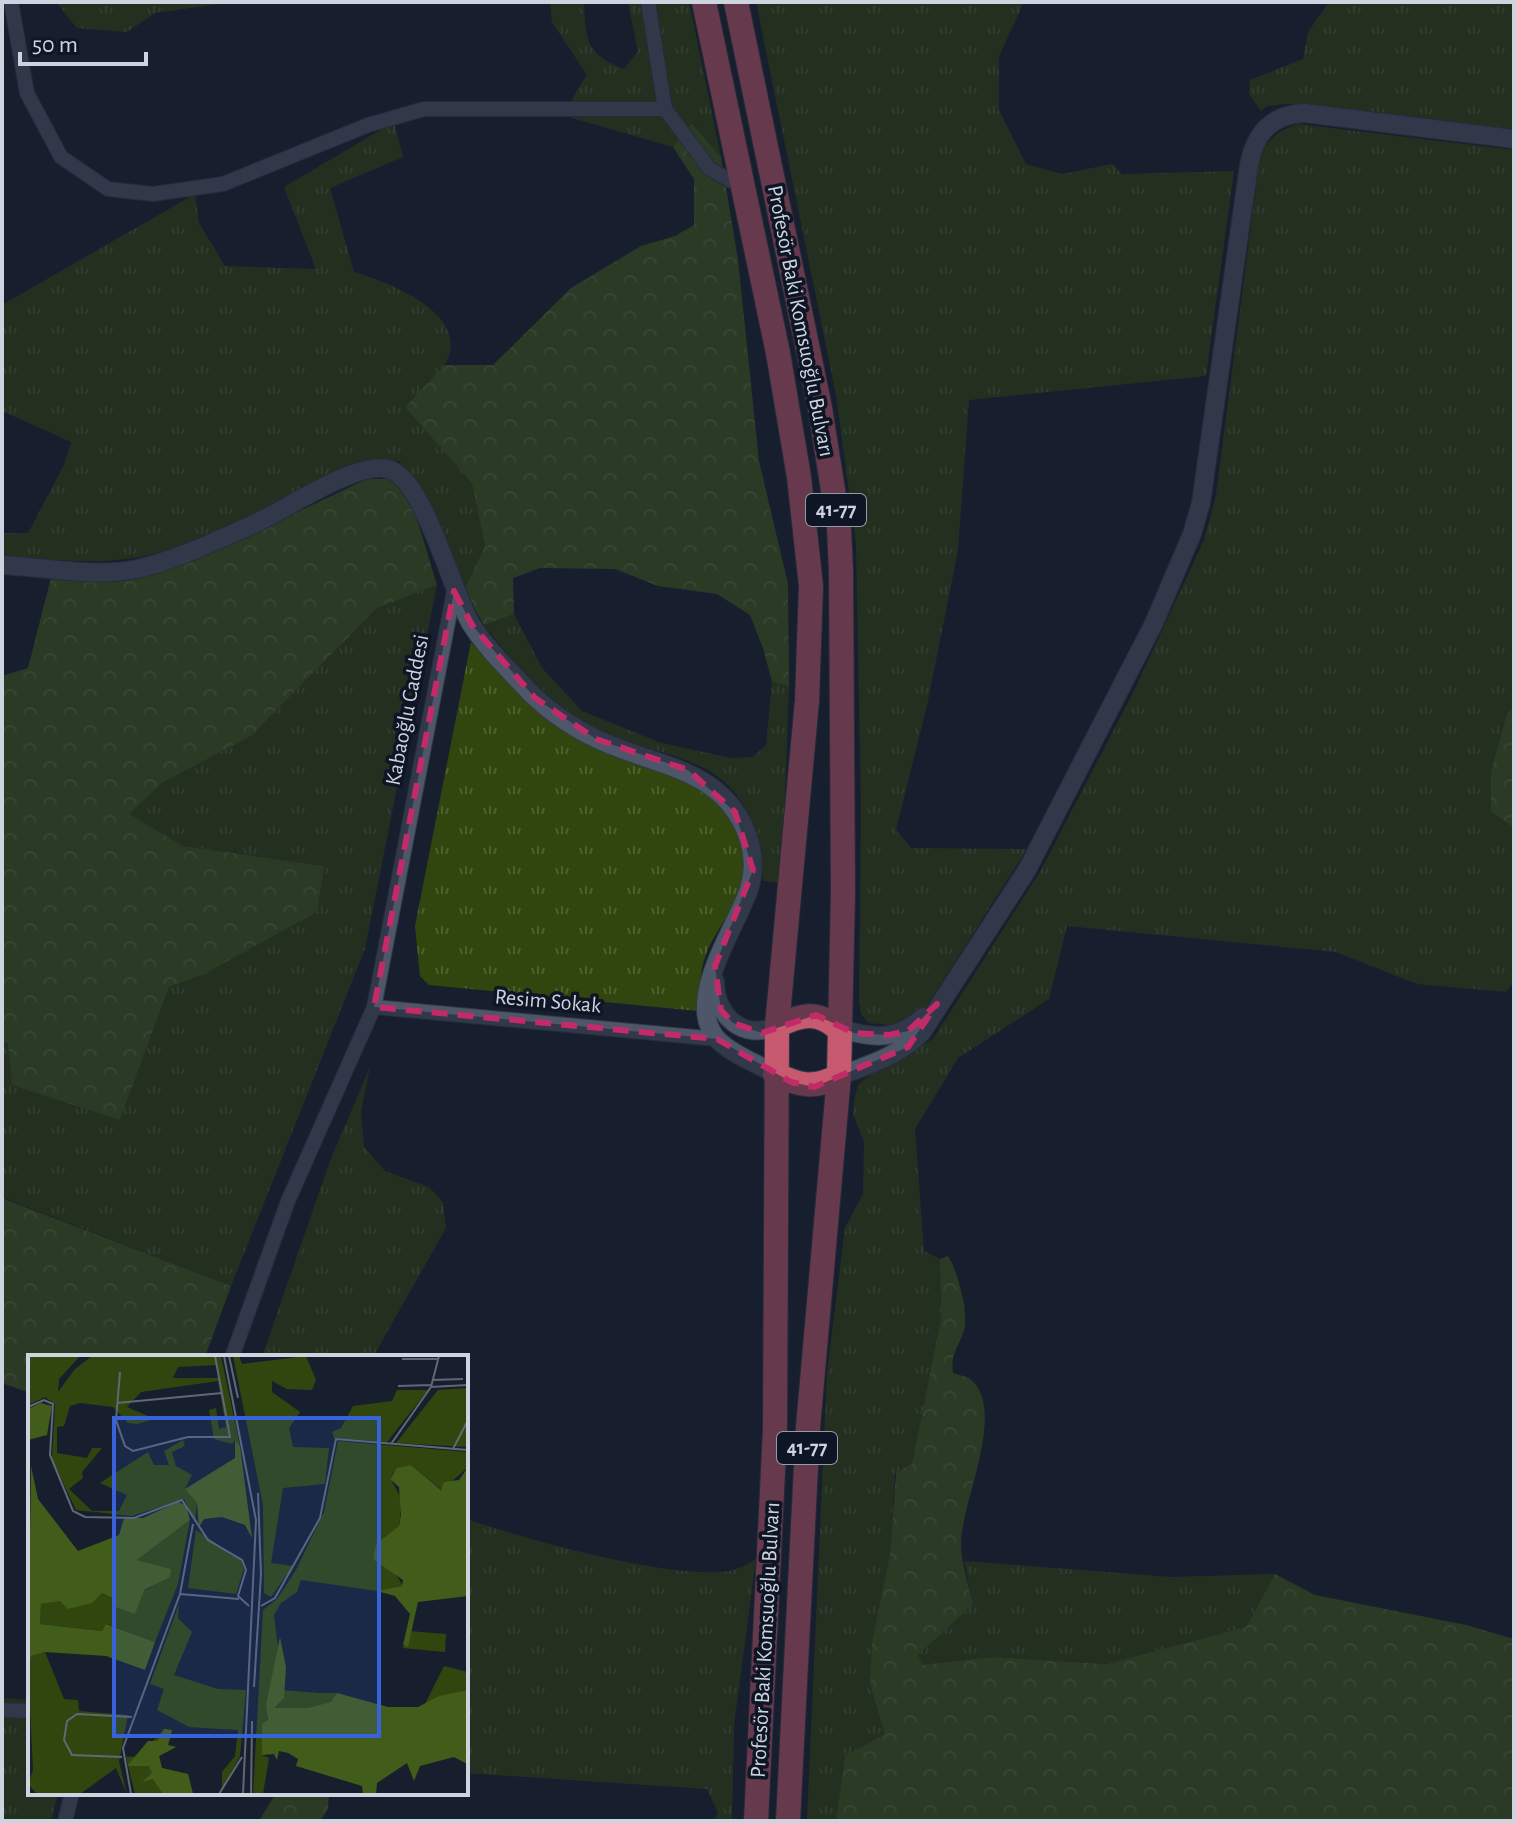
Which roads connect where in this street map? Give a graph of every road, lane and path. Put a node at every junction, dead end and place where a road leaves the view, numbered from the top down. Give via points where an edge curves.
1 (11, 2) edge
2 (648, 2) edge
3 (704, 2) edge
4 (736, 2) edge
5 (665, 109) junction
6 (1514, 139) edge
7 (744, 188) junction
8 (2, 565) edge
9 (454, 591) junction
10 (715, 966) junction
11 (937, 1004) junction
12 (374, 1007) junction
13 (777, 1026) junction
14 (837, 1028) junction
15 (717, 1039) junction
16 (775, 1074) junction
17 (839, 1076) junction
18 (233, 1355) edge
19 (2, 1710) edge
20 (28, 1711) edge
21 (760, 1735) junction
22 (72, 1795) edge
23 (65, 1821) edge
24 (749, 1821) edge
25 (756, 1821) edge
26 (788, 1821) edge

1 - 5 street via 27,93 61,157 108,189 153,194 223,184 368,125 424,109
2 - 5 street
3 - 7 highway, Profesör Baki Komsuoğlu Bulvarı / 41-77
4 - 14 highway, Profesör Baki Komsuoğlu Bulvarı / 41-77 via 839,528 843,892
5 - 7 street via 710,169
6 - 11 street via 1304,113 1286,114 1260,133 1249,165 1201,503 1192,534 1154,623 1027,870
7 - 13 highway, Profesör Baki Komsuoğlu Bulvarı / 41-77 via 799,477 811,586 808,689
8 - 9 street via 136,569 224,537 354,474 388,469 418,496
9 - 10 street via 472,625 535,698 596,739 688,770 723,795 735,812 747,833 753,870
9 - 12 street, Kabaoğlu Caddesi
10 - 13 street via 715,992 733,1023 762,1033
10 - 15 street via 707,1004
11 - 14 street via 908,1031 872,1035
11 - 17 street via 908,1047
12 - 15 street, Resim Sokak
12 - 18 street, Kabaoğlu Caddesi via 288,1201
13 - 14 highway via 816,1015
13 - 16 highway
14 - 17 highway
15 - 16 street
16 - 17 highway via 814,1087
16 - 21 highway, Profesör Baki Komsuoğlu Bulvarı / 41-77 via 775,1430
17 - 26 highway, Profesör Baki Komsuoğlu Bulvarı / 41-77 via 810,1402
19 - 20 street
21 - 24 highway, 41-77
21 - 25 highway, Profesör Baki Komsuoğlu Bulvarı
22 - 23 street

